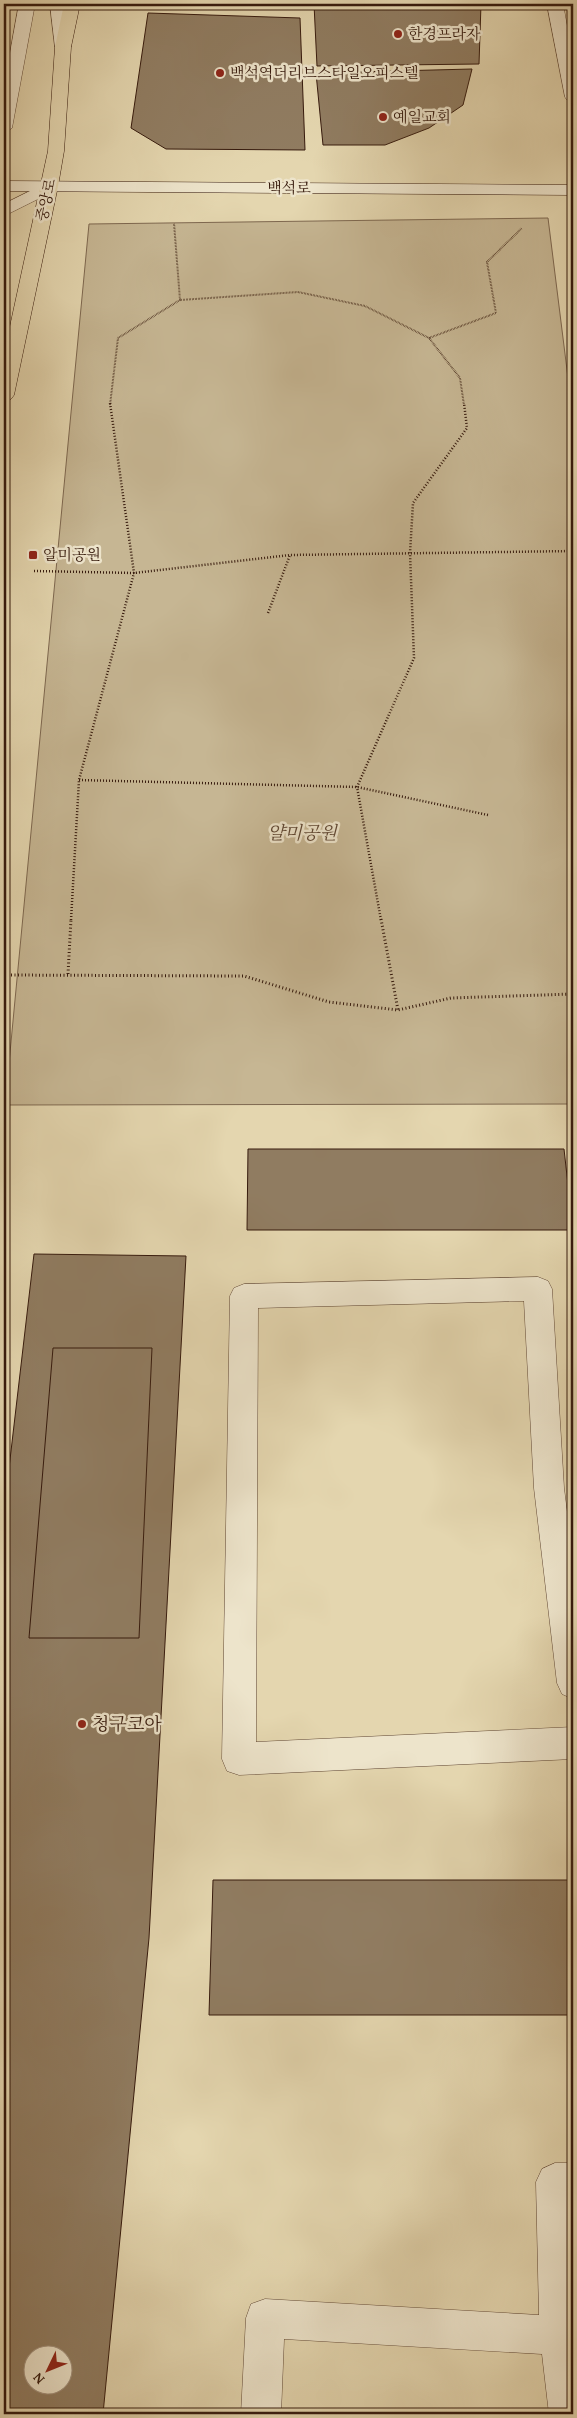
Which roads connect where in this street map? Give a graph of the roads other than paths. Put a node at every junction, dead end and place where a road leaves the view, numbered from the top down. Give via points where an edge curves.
1 (27, 4) edge
2 (58, 4) edge
3 (72, 4) edge
4 (555, 4) edge
5 (63, 47) junction
6 (573, 97) edge
7 (4, 128) edge
8 (4, 186) edge
9 (50, 186) junction
10 (573, 190) edge
11 (4, 210) edge
12 (4, 395) edge
13 (561, 1488) edge
14 (573, 1683) edge
15 (573, 1743) edge
16 (573, 2182) edge
17 (559, 2336) junction
18 (261, 2414) edge
19 (569, 2414) edge

1 - 7 main road
2 - 5 main road
3 - 5 main road, 중앙로
4 - 6 main road
5 - 9 main road, 중앙로 via 56,151
8 - 9 main road, 백석로
9 - 10 main road, 백석로
9 - 11 main road
9 - 12 main road, 중앙로
13 - 14 main road
13 - 15 main road via 538,1289 244,1296 239,1759
16 - 17 main road via 555,2182
17 - 18 main road via 265,2318
17 - 19 main road

